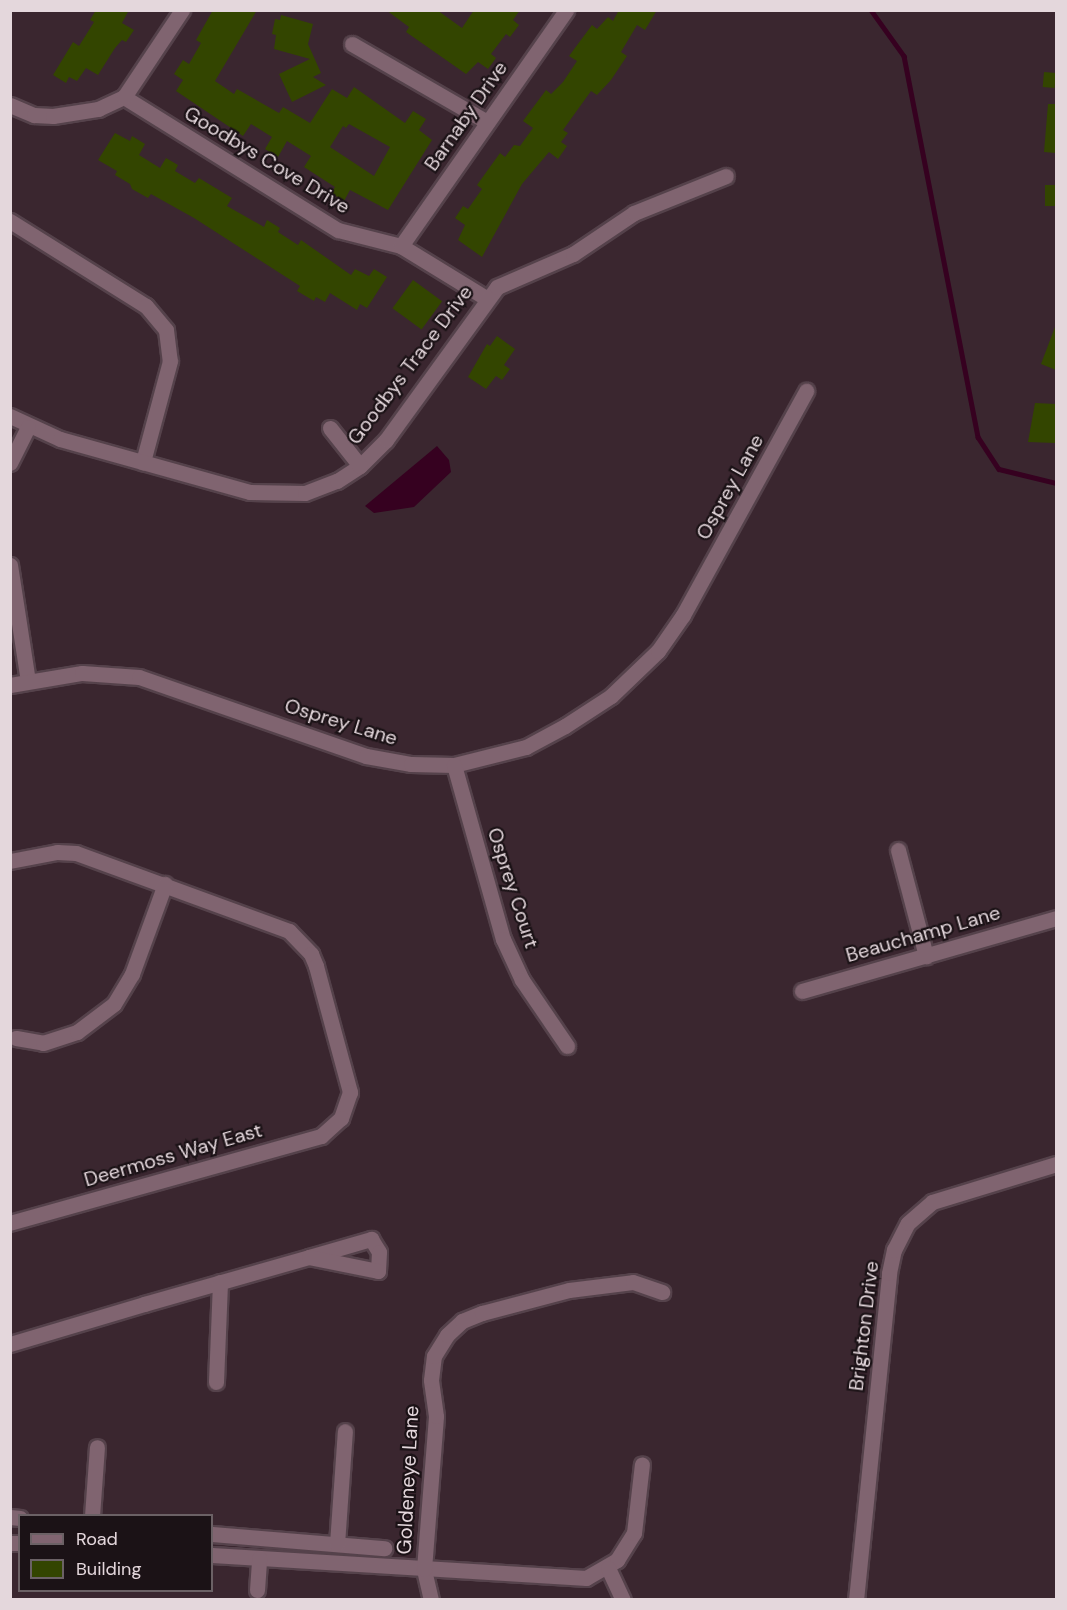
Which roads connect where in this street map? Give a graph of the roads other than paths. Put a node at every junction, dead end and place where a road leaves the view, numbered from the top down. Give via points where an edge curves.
1 (182, 10) edge
2 (567, 10) edge
3 (352, 44) dead end
4 (124, 97) junction
5 (10, 105) edge
6 (487, 122) junction
7 (726, 176) dead end
8 (10, 221) edge
9 (401, 246) junction
10 (486, 298) junction
11 (806, 391) dead end
12 (10, 416) edge
13 (28, 427) junction
14 (330, 428) dead end
15 (143, 462) junction
16 (10, 463) edge
17 (360, 466) junction
18 (10, 565) edge
19 (28, 681) junction
20 (10, 685) edge
21 (454, 765) junction
22 (898, 850) dead end
23 (10, 861) edge
24 (165, 884) junction
25 (1056, 918) edge
26 (926, 956) junction
27 (802, 990) dead end
28 (16, 1038) dead end
29 (567, 1046) dead end
30 (1056, 1164) edge
31 (10, 1223) edge
32 (309, 1257) junction
33 (220, 1282) junction
34 (662, 1292) dead end
35 (10, 1344) edge
36 (216, 1382) dead end
37 (345, 1431) dead end
38 (97, 1447) dead end
39 (642, 1464) dead end
40 (92, 1514) edge
41 (213, 1534) edge
42 (337, 1544) junction
43 (384, 1548) dead end
44 (213, 1555) edge
45 (259, 1558) junction
46 (608, 1568) junction
47 (424, 1569) junction
48 (257, 1590) dead end
49 (431, 1599) edge
50 (623, 1599) edge
51 (856, 1599) edge

1 - 4 street
2 - 6 street, Barnaby Drive
3 - 6 street
4 - 5 street via 98,109 53,116 34,115
4 - 9 street, Goodbys Cove Drive via 338,230
6 - 9 street, Barnaby Drive
7 - 10 street, Goodbys Trace Drive via 634,213 573,254 523,273
8 - 15 street via 146,306 166,330 170,361
9 - 10 street, Goodbys Cove Drive
10 - 17 street, Goodbys Trace Drive via 386,440
11 - 21 street, Osprey Lane via 683,615 658,651 611,696 566,726 526,747
12 - 13 street, Goodbys Trace Drive
13 - 15 street, Goodbys Trace Drive
13 - 16 street
14 - 17 street
15 - 17 street, Goodbys Trace Drive via 250,492 278,495 305,493 337,481
18 - 19 street
19 - 20 street, Osprey Lane
19 - 21 street, Osprey Lane via 82,673 139,677 366,756 411,764
21 - 29 street, Osprey Court via 503,939 522,980
22 - 26 street
23 - 24 street via 57,852 76,853
24 - 28 street via 132,974 114,1004 77,1032 43,1043
24 - 31 street, Deermoss Way East via 276,925 298,939 311,954 350,1084 347,1108 321,1136
25 - 26 street, Beauchamp Lane
26 - 27 street, Beauchamp Lane
30 - 51 street, Brighton Drive via 932,1202 908,1223 894,1250
32 - 32 street via 370,1239 379,1252 378,1271
32 - 33 street
33 - 35 street
33 - 36 street
34 - 47 street, Goldeneye Lane via 633,1282 569,1290 482,1313 462,1321 447,1335 434,1356 431,1380 436,1416
37 - 42 street
38 - 40 street
39 - 46 street via 634,1533
41 - 42 street
42 - 43 street
44 - 45 street
45 - 47 street
45 - 48 street
46 - 47 street via 573,1579
46 - 50 street
47 - 49 street, Goldeneye Lane

